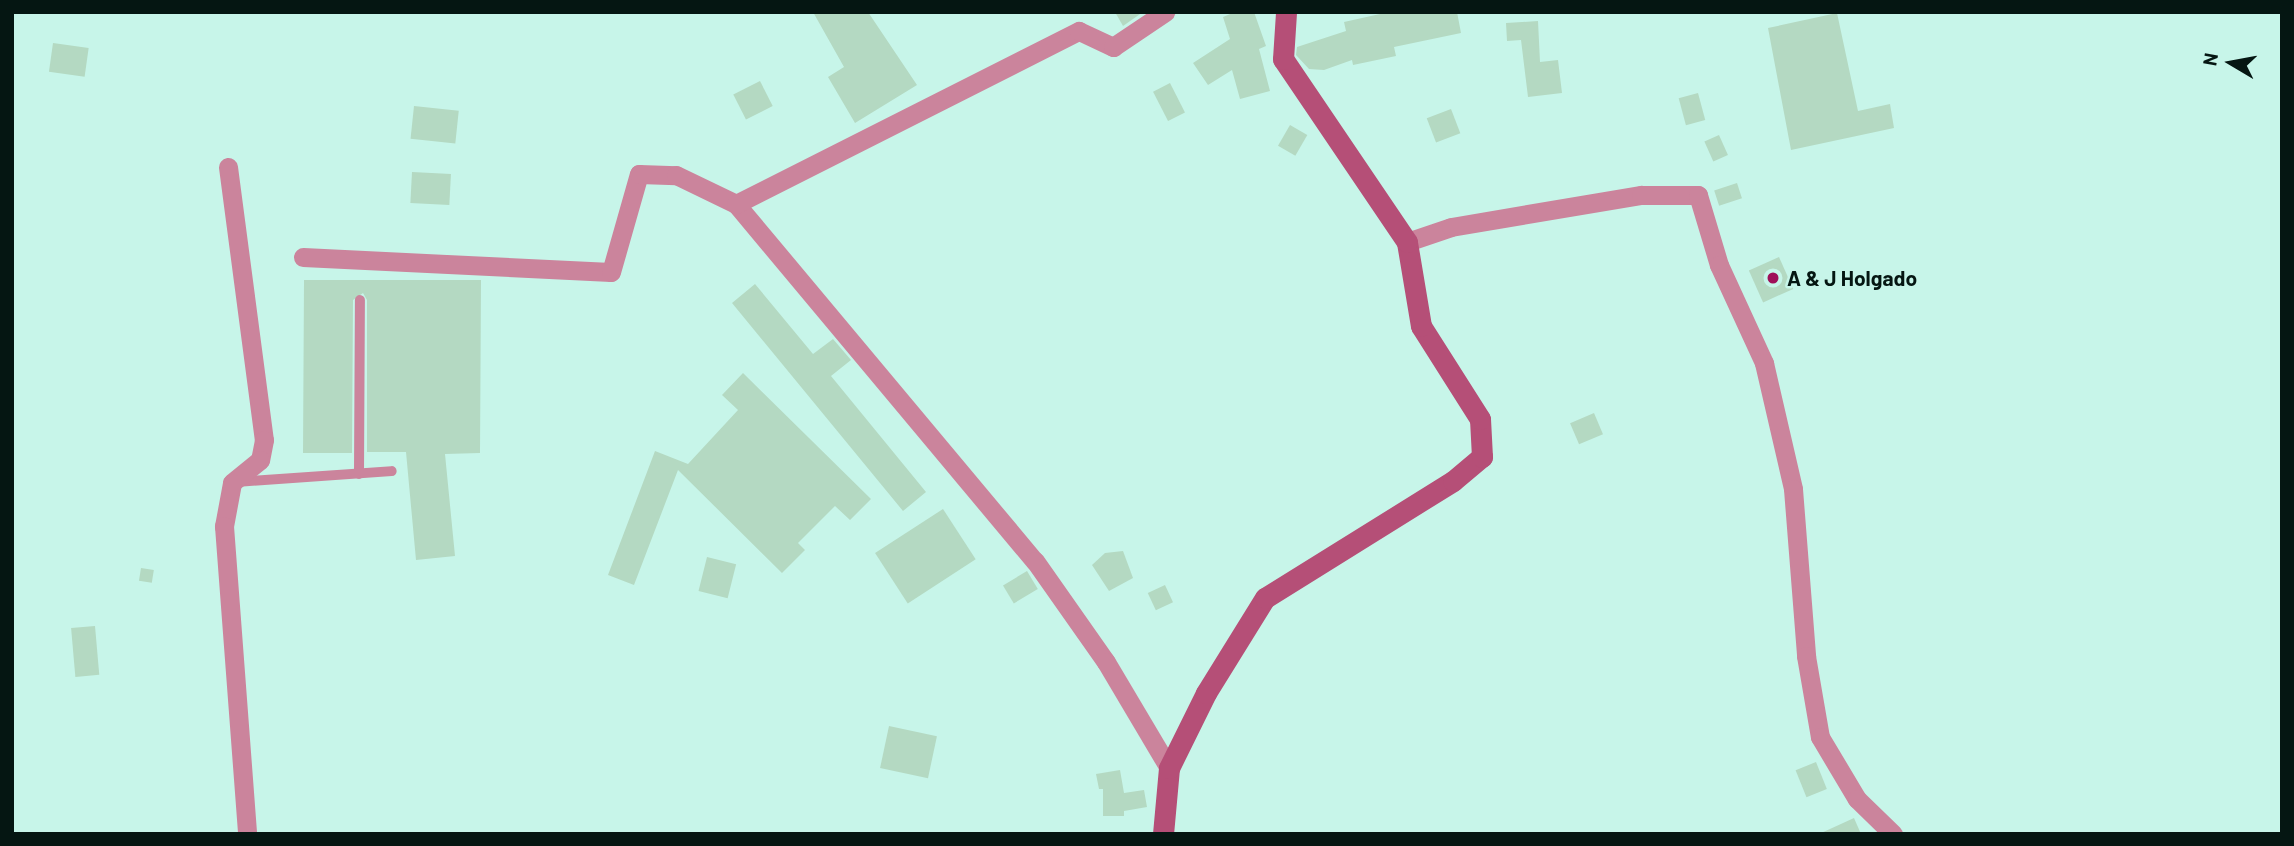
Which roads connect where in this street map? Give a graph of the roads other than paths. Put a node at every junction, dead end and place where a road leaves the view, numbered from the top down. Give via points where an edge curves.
1 (1165, 12) edge
2 (1286, 12) edge
3 (228, 167) dead end
4 (736, 204) junction
5 (1407, 242) junction
6 (303, 257) dead end
7 (360, 300) dead end
8 (391, 471) dead end
9 (359, 474) junction
10 (232, 483) junction
11 (1169, 768) junction
12 (247, 834) edge
13 (1163, 834) edge
14 (1894, 834) edge

1 - 4 street via 1114,47 1079,31
2 - 5 street via 1283,59
3 - 10 street via 264,440 260,460
4 - 6 street via 676,175 639,174 611,272
4 - 11 street via 1035,561 1107,662
5 - 11 street via 1421,326 1480,419 1482,457 1454,481 1265,598 1206,693
5 - 14 street via 1451,227 1627,198 1698,195 1719,265 1764,363 1793,489 1806,656 1820,737 1857,799
7 - 9 lane
8 - 9 lane
9 - 10 lane
10 - 12 street via 223,545
11 - 13 street

